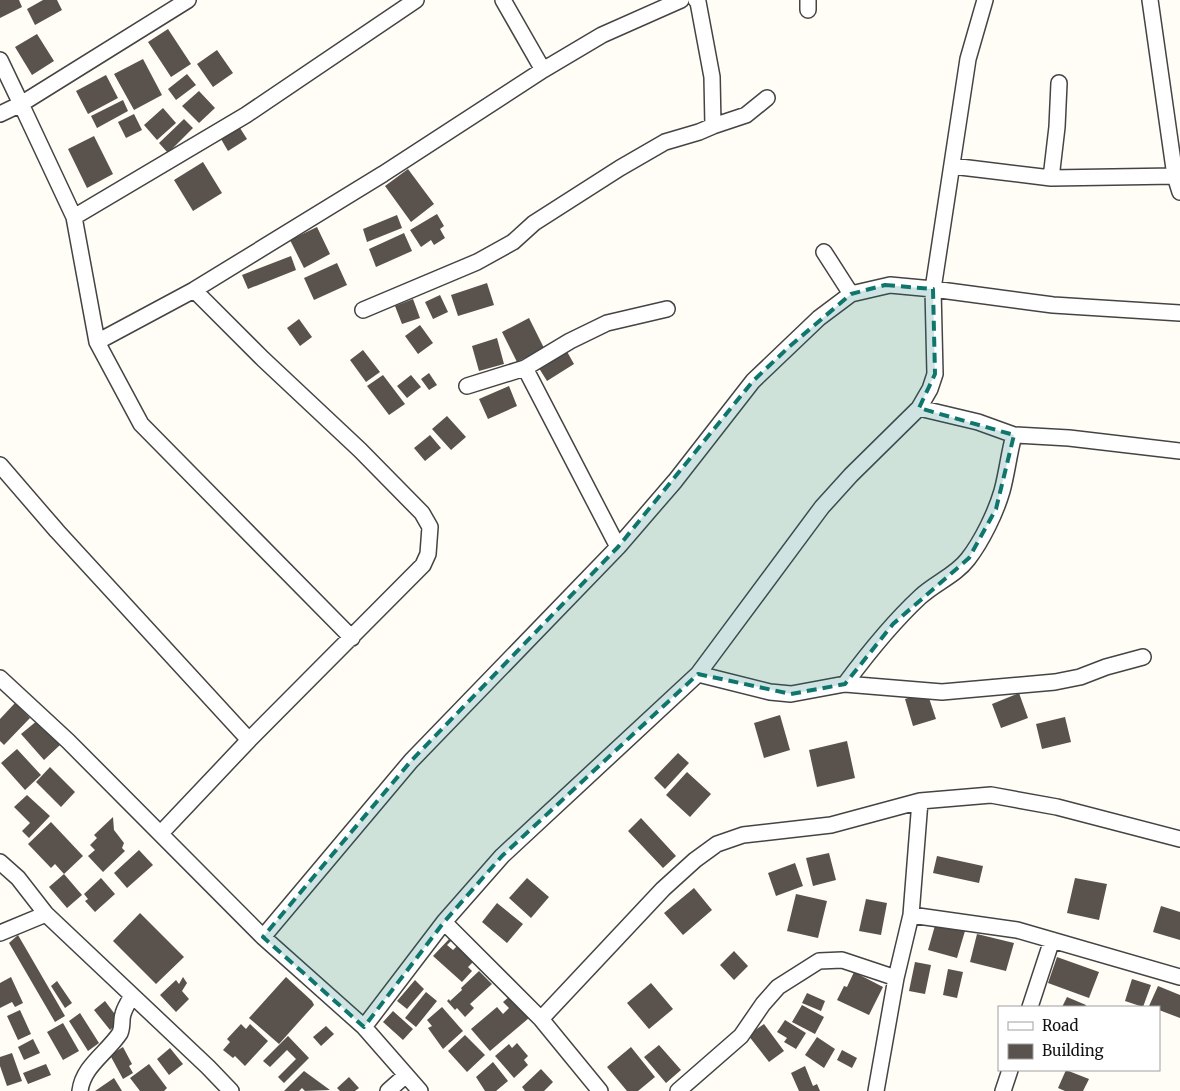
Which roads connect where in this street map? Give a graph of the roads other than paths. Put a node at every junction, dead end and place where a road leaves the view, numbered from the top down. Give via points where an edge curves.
1 (188, 0) edge
2 (416, 0) edge
3 (503, 0) edge
4 (681, 0) edge
5 (696, 0) edge
6 (984, 0) edge
7 (1150, 0) edge
8 (0, 60) edge
9 (543, 70) junction
10 (1059, 83) dead end
11 (767, 98) dead end
12 (21, 104) junction
13 (0, 114) edge
14 (713, 126) junction
15 (952, 166) junction
16 (1175, 176) junction
17 (1051, 178) junction
18 (1180, 192) edge
19 (74, 217) junction
20 (824, 252) dead end
21 (933, 289) junction
22 (194, 290) junction
23 (851, 294) junction
24 (667, 309) dead end
25 (363, 310) dead end
26 (1180, 313) edge
27 (97, 342) junction
28 (525, 368) junction
29 (467, 386) dead end
30 (919, 408) junction
31 (1014, 435) junction
32 (1180, 451) edge
33 (0, 465) edge
34 (618, 547) junction
35 (352, 638) junction
36 (1143, 657) dead end
37 (698, 674) junction
38 (0, 678) edge
39 (845, 684) junction
40 (249, 740) junction
41 (920, 801) junction
42 (161, 833) junction
43 (1180, 839) edge
44 (0, 862) edge
45 (46, 914) junction
46 (911, 915) junction
47 (444, 922) junction
48 (0, 933) edge
49 (263, 937) junction
50 (1052, 940) junction
51 (1180, 977) edge
52 (896, 978) junction
53 (132, 996) junction
54 (1030, 1006) edge
55 (541, 1019) junction
56 (364, 1027) junction
57 (1010, 1071) edge
58 (406, 1075) junction
59 (80, 1091) edge
60 (231, 1091) edge
61 (388, 1091) edge
62 (420, 1091) edge
63 (600, 1091) edge
64 (678, 1091) edge
65 (876, 1091) edge
66 (1003, 1091) edge

1 - 12 street
2 - 19 street via 246,115
3 - 9 street
4 - 9 street via 602,35
5 - 14 street via 712,77
6 - 15 street via 968,59
7 - 16 street
8 - 12 street
9 - 22 street via 383,174
10 - 17 street
11 - 14 street via 746,115
12 - 13 street
12 - 19 street
14 - 25 street via 658,146 534,223 513,242 477,262
15 - 17 street
15 - 21 street
16 - 17 street
16 - 18 street
19 - 27 street
20 - 23 street
21 - 23 street via 885,285
21 - 26 street via 1053,306
21 - 30 street via 935,374
22 - 27 street
22 - 35 street via 373,462 422,512 430,527 428,554 423,565
23 - 34 street via 819,318 753,381 675,481
24 - 28 street via 607,323
27 - 35 street via 146,430
28 - 29 street
28 - 34 street
30 - 31 street via 978,422
30 - 37 street via 822,507
31 - 32 street
31 - 39 street via 996,509 969,558 962,567 922,595 893,624
33 - 40 street
34 - 49 street via 412,762
35 - 40 street
36 - 39 street via 1056,682 942,692
37 - 39 street via 791,694
37 - 47 street via 502,856
38 - 42 street
40 - 42 street
41 - 43 street via 991,795 1057,807
41 - 46 street
41 - 55 street via 830,825 743,835 717,844 663,889
42 - 49 street
44 - 45 street via 18,878
45 - 48 street
45 - 53 street
46 - 50 street via 1017,930
46 - 52 street
47 - 55 street
47 - 56 street
49 - 56 street
50 - 51 street
50 - 54 street
52 - 64 street via 842,960 819,961 778,987 742,1036
52 - 65 street
53 - 59 street via 123,1013 122,1028 90,1067 82,1079
53 - 60 street
55 - 63 street
56 - 58 street
57 - 66 street
58 - 61 street
58 - 62 street

